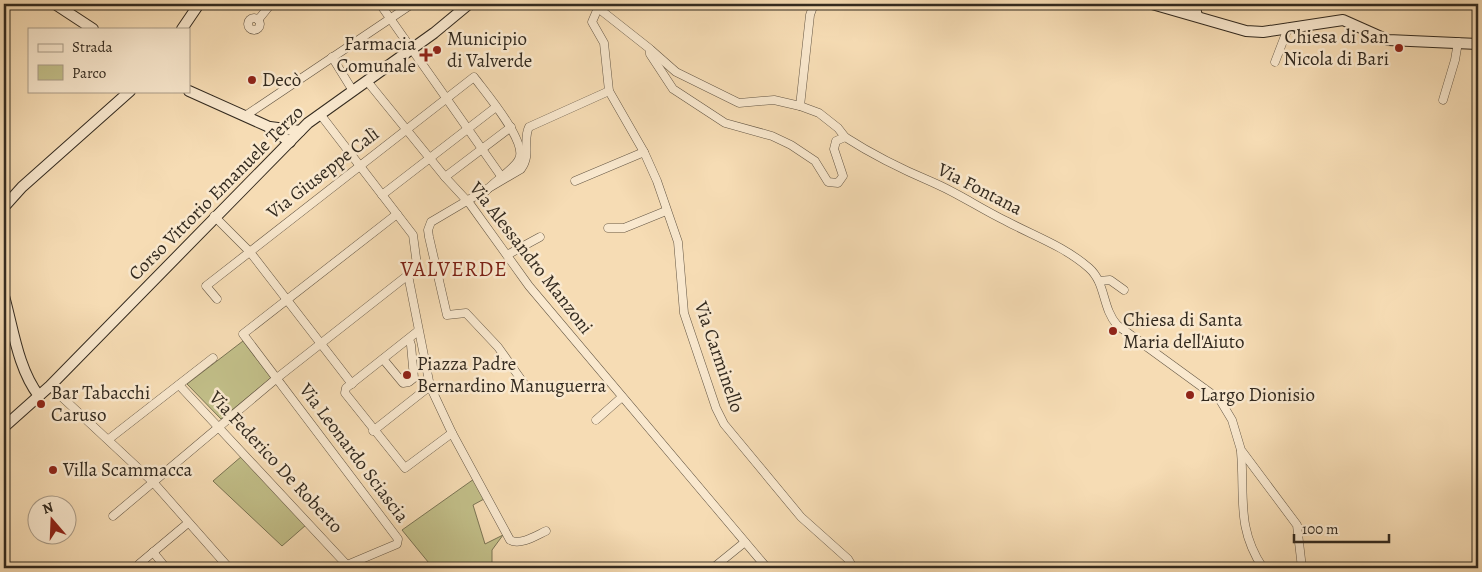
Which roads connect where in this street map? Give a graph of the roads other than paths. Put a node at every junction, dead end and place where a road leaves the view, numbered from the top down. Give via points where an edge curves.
1 (54, 4) edge
2 (199, 4) edge
3 (380, 4) edge
4 (412, 4) edge
5 (468, 4) edge
6 (814, 4) edge
7 (1158, 4) edge
8 (1188, 4) edge
9 (1194, 4) edge
10 (270, 5) edge
11 (595, 6) edge
12 (1180, 11) junction
13 (1197, 16) junction
14 (390, 18) junction
15 (258, 20) dead end
16 (91, 28) edge
17 (183, 28) edge
18 (1288, 28) junction
19 (1458, 42) junction
20 (1478, 44) edge
21 (412, 49) junction
22 (650, 49) junction
23 (332, 57) junction
24 (1275, 62) dead end
25 (367, 81) junction
26 (190, 91) edge
27 (353, 91) junction
28 (608, 91) junction
29 (129, 92) edge
30 (446, 98) junction
31 (1442, 100) dead end
32 (800, 106) junction
33 (496, 107) junction
34 (320, 114) junction
35 (244, 116) junction
36 (267, 126) junction
37 (510, 127) junction
38 (406, 129) junction
39 (468, 129) junction
40 (300, 131) junction
41 (844, 136) junction
42 (290, 142) junction
43 (482, 149) junction
44 (644, 152) junction
45 (430, 158) junction
46 (359, 166) junction
47 (501, 176) junction
48 (445, 177) junction
49 (575, 181) dead end
50 (486, 191) junction
51 (382, 195) junction
52 (466, 201) junction
53 (4, 207) edge
54 (666, 211) junction
55 (397, 214) junction
56 (214, 216) junction
57 (608, 228) dead end
58 (540, 237) dead end
59 (250, 252) junction
60 (507, 255) junction
61 (408, 275) junction
62 (1099, 281) junction
63 (1124, 290) dead end
64 (4, 296) edge
65 (217, 299) dead end
66 (287, 299) junction
67 (418, 331) junction
68 (409, 339) junction
69 (321, 343) junction
70 (20, 356) junction
71 (213, 358) dead end
72 (383, 359) junction
73 (277, 378) junction
74 (352, 384) junction
75 (525, 384) dead end
76 (179, 385) junction
77 (50, 386) junction
78 (430, 386) junction
79 (39, 396) junction
80 (622, 397) junction
81 (30, 404) junction
82 (596, 420) dead end
83 (4, 427) edge
84 (219, 427) junction
85 (373, 431) junction
86 (452, 433) junction
87 (109, 439) junction
88 (1241, 450) junction
89 (153, 482) junction
90 (112, 516) dead end
91 (188, 523) junction
92 (546, 531) dead end
93 (745, 542) junction
94 (153, 552) junction
95 (343, 566) edge
96 (137, 568) edge
97 (166, 568) edge
98 (229, 568) edge
99 (713, 568) edge
100 (767, 568) edge
101 (850, 568) edge
102 (1263, 568) edge
103 (1302, 568) edge

1 - 16 street
2 - 17 street
3 - 14 street
4 - 14 street
5 - 21 street, Corso Vittorio Emanuele Terzo
6 - 32 street via 809,22
7 - 12 street
8 - 12 street
9 - 13 street
10 - 15 street
11 - 22 street
11 - 28 street, Via Carminello via 592,22 604,43
12 - 13 street
13 - 18 street via 1246,30 1263,32
14 - 21 street
14 - 23 street
18 - 19 street via 1343,20 1388,40
18 - 24 street
19 - 20 street
19 - 31 street
21 - 25 street, Corso Vittorio Emanuele Terzo
21 - 30 street
22 - 32 street, Via Fontana via 676,72 739,103 774,100
22 - 41 street via 673,89 725,123 772,136 791,145 815,161 825,179 833,184 843,176 834,149 836,141
23 - 27 street
23 - 35 street
25 - 27 street, Corso Vittorio Emanuele Terzo
25 - 38 street, Via Alessandro Manzoni
26 - 35 street
27 - 34 street, Corso Vittorio Emanuele Terzo
28 - 44 street, Via Carminello
28 - 50 street via 529,127 526,137 528,158 521,169
29 - 53 street
30 - 33 street, Via Giuseppe Calì via 474,77
30 - 38 street, Via Giuseppe Calì
30 - 39 street
32 - 41 street, Via Fontana via 819,113
33 - 37 street
33 - 39 street
34 - 40 street, Corso Vittorio Emanuele Terzo
34 - 46 street
35 - 36 street
36 - 40 street
36 - 42 street
37 - 43 street
37 - 47 street via 521,153 519,161
38 - 45 street, Via Alessandro Manzoni
38 - 46 street, Via Giuseppe Calì
39 - 43 street
39 - 45 street
40 - 42 street, Corso Vittorio Emanuele Terzo
41 - 62 street, Via Fontana via 877,158 1048,241 1081,262
42 - 56 street, Corso Vittorio Emanuele Terzo
43 - 47 street
43 - 48 street
44 - 49 street
44 - 54 street, Via Carminello
45 - 48 street, Via Alessandro Manzoni
45 - 51 street
46 - 51 street
46 - 59 street, Via Giuseppe Calì
47 - 50 street
48 - 52 street, Via Alessandro Manzoni
50 - 52 street
51 - 55 street
52 - 60 street, Via Alessandro Manzoni
52 - 75 street via 431,222 428,230 447,315 466,313 498,347
54 - 57 street via 624,228
54 - 101 street, Via Carminello via 678,242 684,313 716,408 729,430 801,517 848,559
55 - 61 street via 413,235 418,258 417,265
55 - 66 street
56 - 59 street
56 - 77 street, Corso Vittorio Emanuele Terzo
58 - 60 street
59 - 65 street, Via Giuseppe Calì via 206,286
59 - 66 street
60 - 80 street, Via Alessandro Manzoni
61 - 67 street
61 - 69 street
62 - 63 street via 1110,280
62 - 88 street, Via Fontana via 1107,310 1117,324 1220,400 1232,420
64 - 70 street
66 - 69 street
66 - 73 street, Via Leonardo Sciascia via 243,334
67 - 68 street
67 - 78 street
68 - 72 street
68 - 72 street via 414,378 410,382 403,383
69 - 73 street
69 - 74 street
70 - 79 street via 30,383
70 - 81 street
71 - 76 street
72 - 74 street
73 - 84 street
73 - 95 street, Via Leonardo Sciascia via 398,539 397,544
74 - 85 street via 346,388 347,398
76 - 84 street, Via Federico De Roberto
76 - 87 street
77 - 79 street, Corso Vittorio Emanuele Terzo
77 - 87 street
78 - 85 street
78 - 86 street
79 - 81 street, Corso Vittorio Emanuele Terzo
80 - 82 street
80 - 93 street, Via Alessandro Manzoni
81 - 83 street, Corso Vittorio Emanuele Terzo
84 - 89 street
84 - 95 street, Via Federico De Roberto
85 - 86 street via 404,468
86 - 92 street via 510,540 522,541
87 - 89 street
88 - 102 street via 1242,516 1252,550
88 - 103 street, Via Fontana via 1297,525
89 - 90 street
89 - 91 street
91 - 94 street
91 - 98 street
93 - 99 street
93 - 100 street, Via Alessandro Manzoni
94 - 96 street
94 - 97 street

